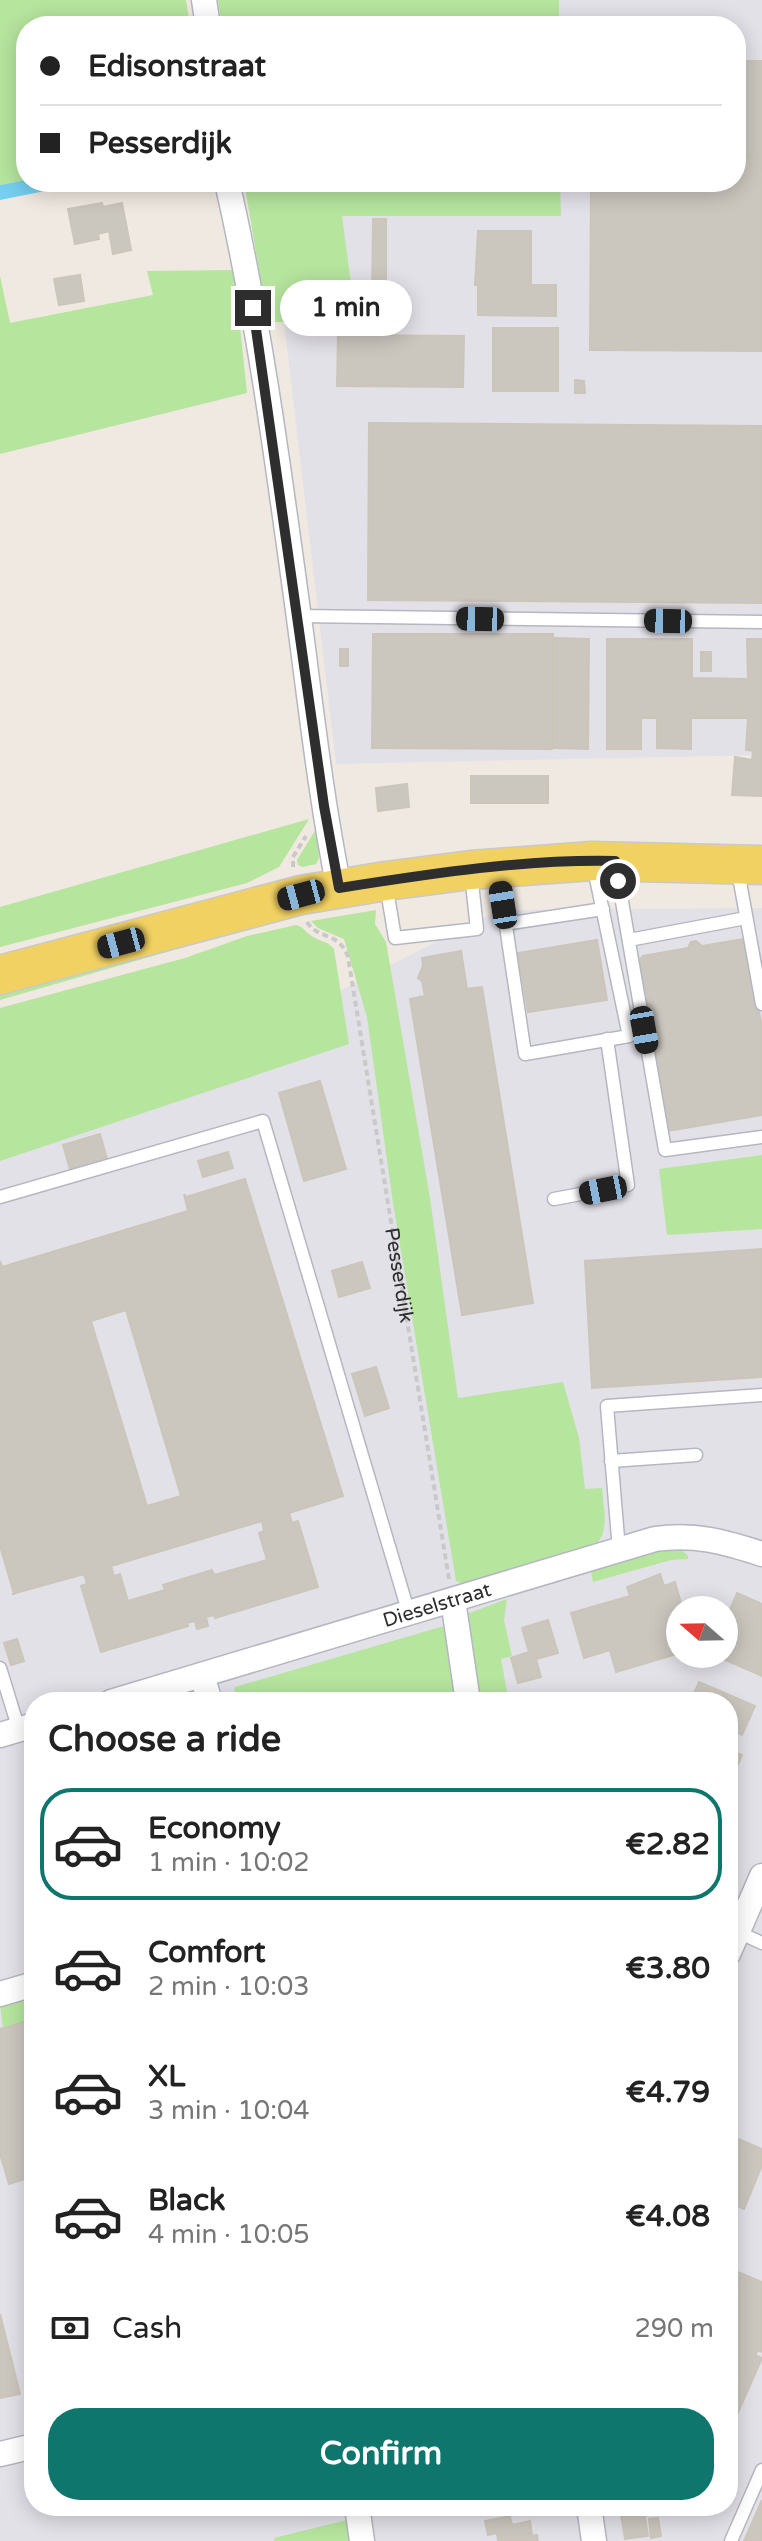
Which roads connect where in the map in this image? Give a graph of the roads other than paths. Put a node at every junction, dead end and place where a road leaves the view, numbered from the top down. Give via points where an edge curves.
1 (229, 192) edge
2 (299, 616) junction
3 (762, 622) edge
4 (604, 861) junction
5 (749, 864) edge
6 (482, 869) junction
7 (386, 881) junction
8 (339, 888) junction
9 (603, 909) junction
10 (746, 918) junction
11 (505, 924) junction
12 (629, 940) junction
13 (0, 975) edge
14 (762, 1004) edge
15 (607, 1039) junction
16 (762, 1137) edge
17 (0, 1197) edge
18 (554, 1199) dead end
19 (762, 1395) edge
20 (696, 1455) dead end
21 (611, 1461) junction
22 (619, 1550) junction
23 (762, 1554) edge
24 (453, 1600) junction
25 (409, 1614) junction
26 (0, 1668) edge
27 (202, 1675) junction
28 (145, 1692) edge
29 (207, 1692) edge
30 (467, 1692) edge
31 (18, 1730) edge
32 (762, 1876) edge
33 (738, 1931) edge
34 (738, 1943) edge
35 (762, 1943) edge
36 (24, 1987) edge
37 (0, 1994) edge
38 (24, 2448) edge
39 (0, 2454) edge
40 (762, 2470) edge
41 (358, 2516) edge
42 (590, 2516) edge
43 (362, 2541) edge
44 (594, 2541) edge
45 (731, 2541) edge

1 - 2 street via 249,277
2 - 3 lane
2 - 8 street
4 - 5 main road
4 - 6 main road
4 - 9 lane
4 - 12 lane
5 - 10 lane
6 - 7 main road
6 - 7 lane via 475,890 477,929 395,938
6 - 11 lane via 500,886
7 - 8 main road
8 - 13 main road
9 - 11 lane
9 - 15 lane via 629,1036
10 - 12 lane
10 - 14 lane
11 - 15 lane via 525,1054
12 - 16 lane via 665,1150
15 - 18 lane via 628,1185
17 - 25 lane via 263,1121
19 - 21 lane via 607,1406
20 - 21 lane
21 - 22 lane
22 - 23 street, Dieselstraat via 655,1539 695,1536
22 - 24 street, Dieselstraat
24 - 25 street, Dieselstraat
24 - 30 street
25 - 27 street, Dieselstraat
26 - 31 lane
27 - 28 street, Dieselstraat
27 - 29 street
32 - 33 street
34 - 35 lane
36 - 37 street
38 - 39 street
40 - 45 lane
41 - 43 street
42 - 44 street

